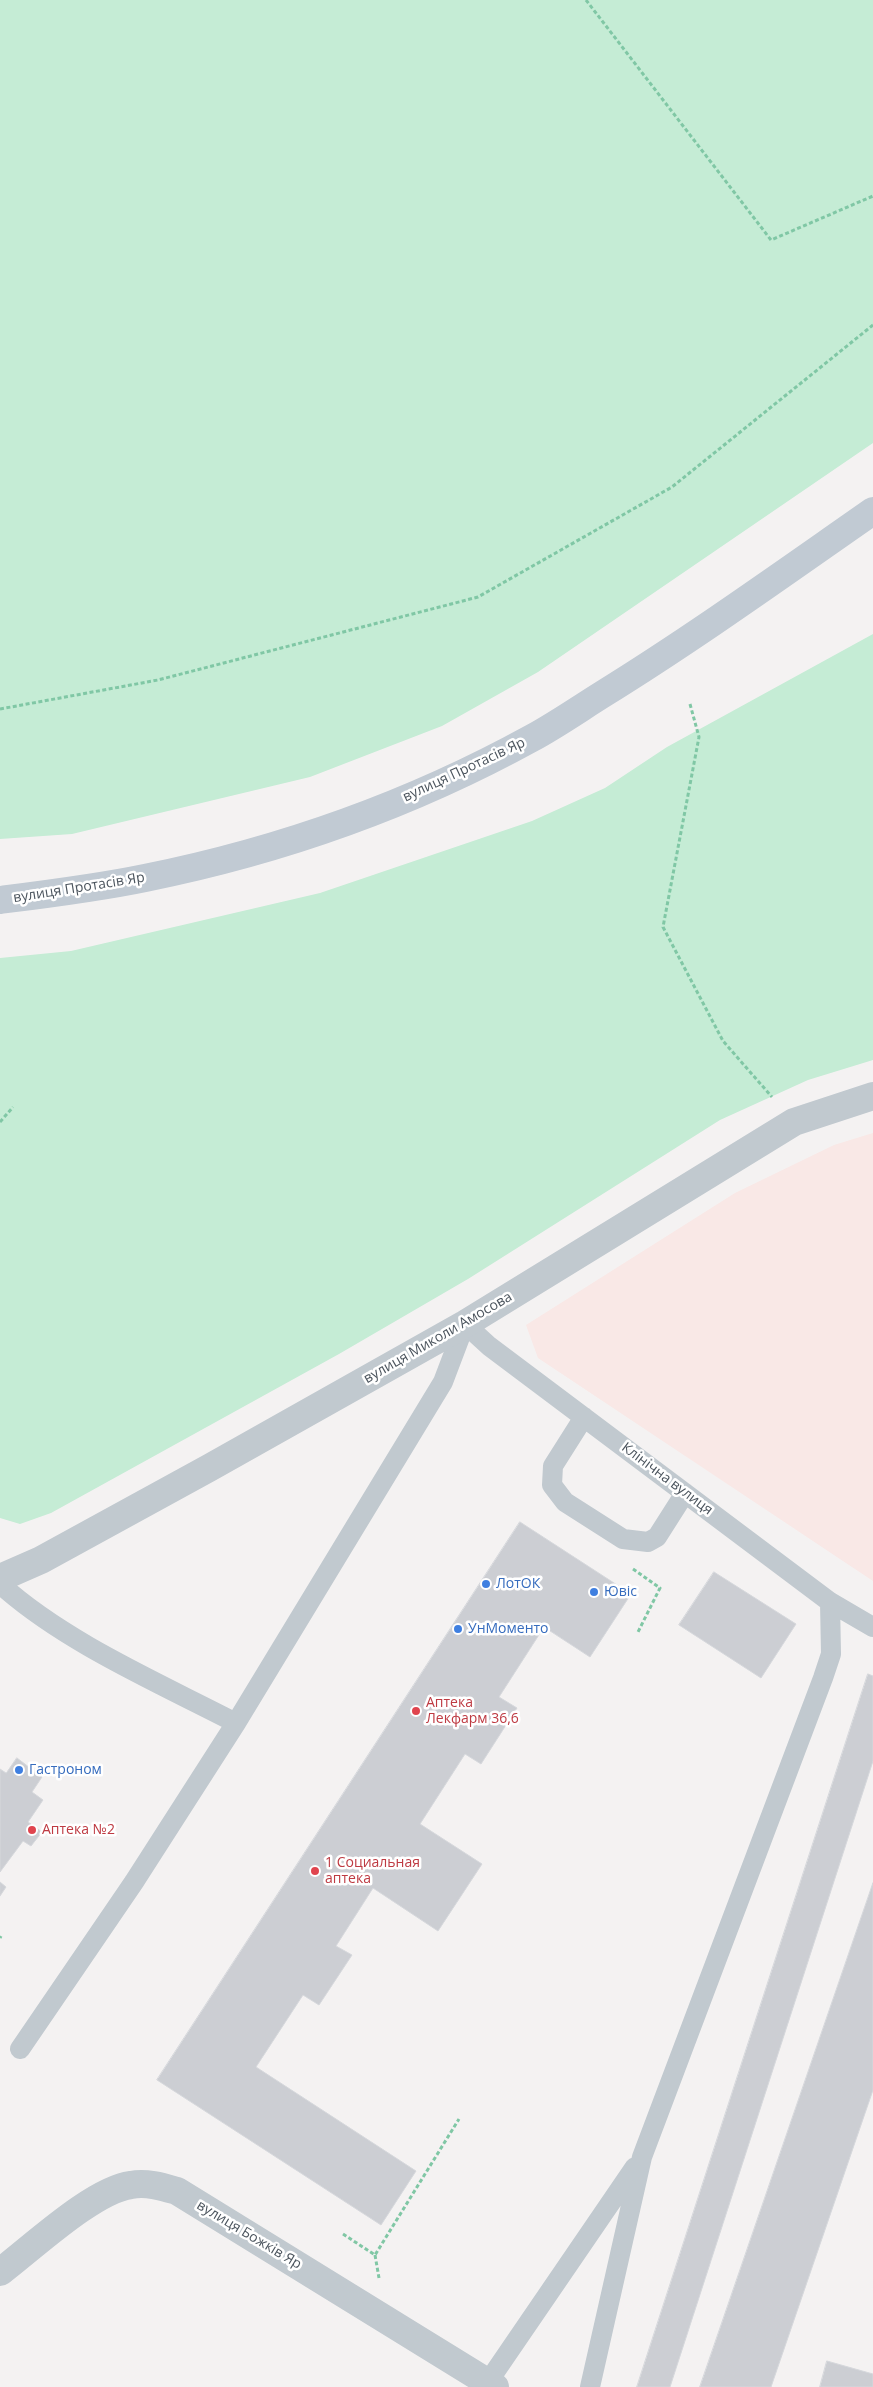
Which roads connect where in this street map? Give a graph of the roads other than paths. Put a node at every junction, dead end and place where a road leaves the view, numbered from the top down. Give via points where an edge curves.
1 (873, 511) edge
2 (0, 900) edge
3 (873, 1096) edge
4 (465, 1324) junction
5 (584, 1417) junction
6 (685, 1493) junction
7 (0, 1578) edge
8 (0, 1584) edge
9 (830, 1602) junction
10 (873, 1627) edge
11 (236, 1723) junction
12 (20, 2050) dead end
13 (642, 2157) junction
14 (0, 2272) edge
15 (491, 2385) edge
16 (590, 2387) edge

1 - 2 main road, вулиця Протасів Яр via 652,664 533,737 450,780 357,818 206,864 143,879
3 - 4 street, вулиця Миколи Амосова via 794,1122
4 - 5 lane, Клінічна вулиця via 489,1346
4 - 7 street, вулиця Миколи Амосова via 42,1560
4 - 11 lane via 443,1382
5 - 6 lane, Клінічна вулиця
5 - 6 lane via 553,1466 552,1485 565,1502 623,1539 648,1542 657,1536
6 - 9 lane, Клінічна вулиця
8 - 11 lane via 21,1603 98,1651
9 - 10 lane, Клінічна вулиця
9 - 13 lane via 832,1654
11 - 12 lane via 134,1882
13 - 15 lane
13 - 16 lane
14 - 15 street, вулиця Божків Яр via 86,2205 108,2192 131,2184 155,2185 177,2191

